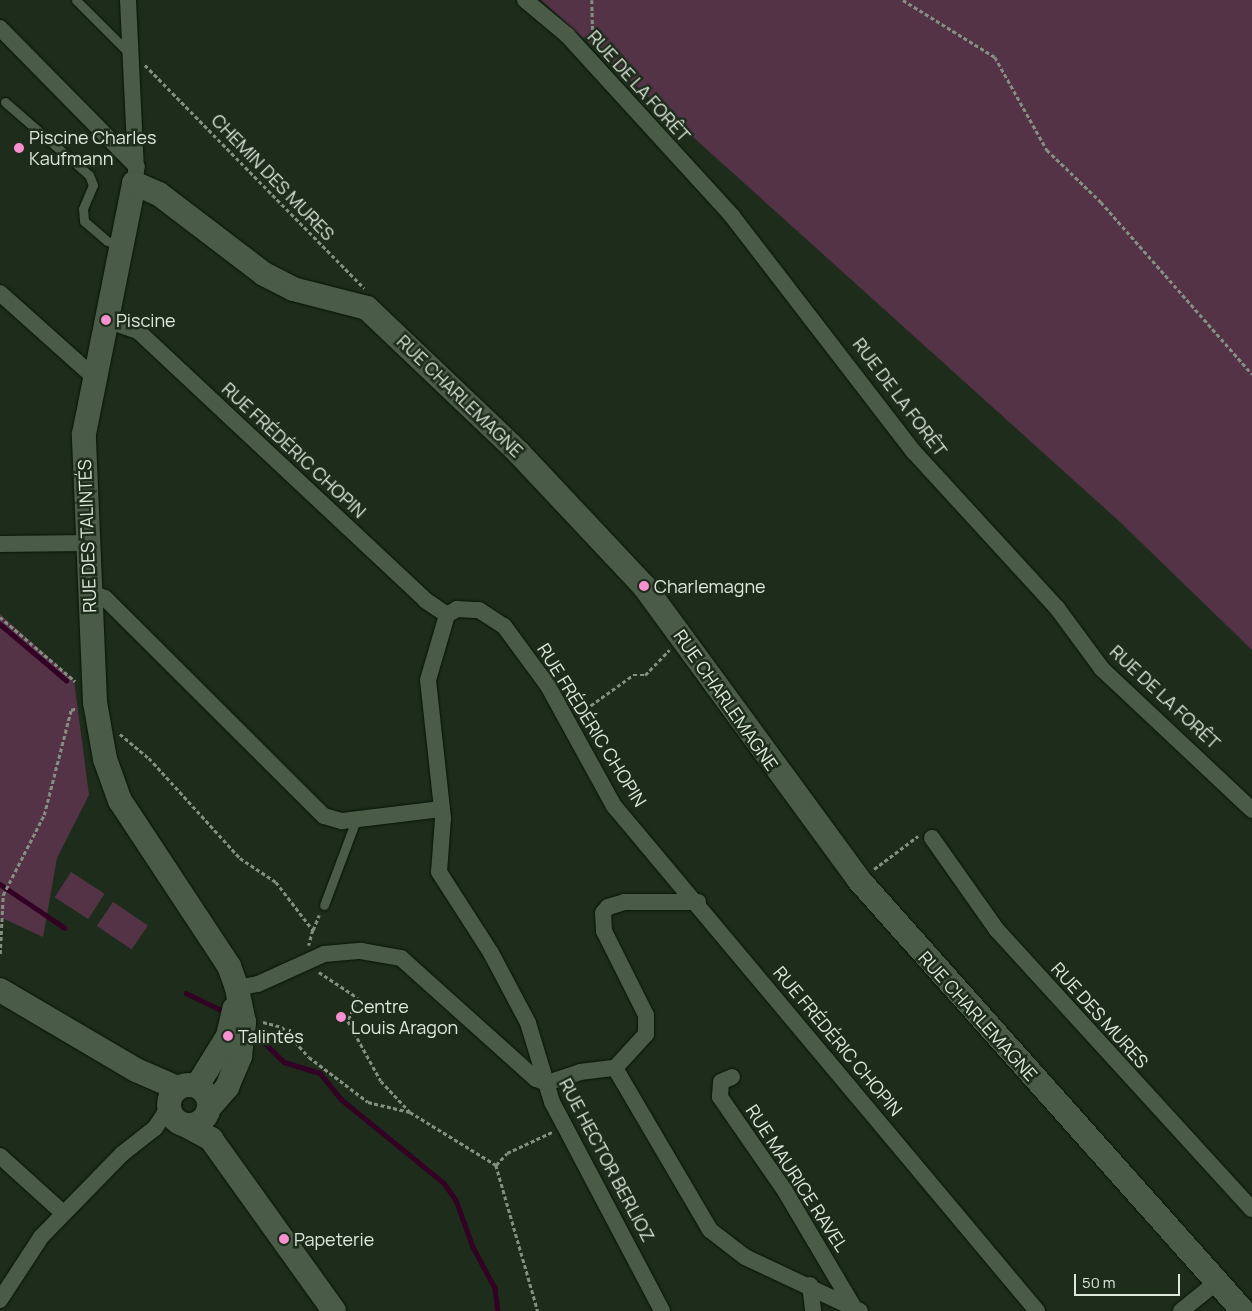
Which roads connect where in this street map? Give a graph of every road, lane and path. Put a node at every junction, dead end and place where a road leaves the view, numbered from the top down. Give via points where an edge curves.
1 (76, 0) edge
2 (128, 0) edge
3 (525, 0) edge
4 (592, 0) edge
5 (903, 0) edge
6 (0, 28) edge
7 (128, 52) junction
8 (593, 65) junction
9 (5, 102) dead end
10 (135, 175) junction
11 (120, 245) junction
12 (0, 293) edge
13 (371, 295) dead end
14 (106, 320) junction
15 (1252, 374) edge
16 (94, 377) junction
17 (87, 543) junction
18 (0, 544) edge
19 (89, 592) junction
20 (447, 615) junction
21 (0, 617) edge
22 (680, 632) junction
23 (95, 702) junction
24 (568, 721) junction
25 (115, 730) dead end
26 (442, 809) junction
27 (1252, 810) edge
28 (356, 820) junction
29 (932, 838) dead end
30 (915, 839) dead end
31 (859, 880) junction
32 (1, 900) edge
33 (698, 902) junction
34 (324, 905) joint
35 (313, 930) junction
36 (0, 954) edge
37 (312, 958) junction
38 (237, 988) junction
39 (0, 990) edge
40 (260, 1022) dead end
41 (615, 1068) junction
42 (732, 1077) dead end
43 (547, 1083) junction
44 (177, 1102) junction
45 (208, 1112) junction
46 (410, 1112) junction
47 (565, 1126) junction
48 (211, 1139) junction
49 (0, 1156) edge
50 (496, 1164) junction
51 (1252, 1209) edge
52 (63, 1213) junction
53 (1217, 1282) junction
54 (810, 1285) junction
55 (0, 1300) edge
56 (856, 1309) edge
57 (334, 1311) edge
58 (538, 1311) edge
59 (662, 1311) edge
60 (813, 1311) edge
61 (1036, 1311) edge
62 (1181, 1311) edge
63 (1243, 1311) edge

1 - 7 lane
2 - 7 street, RUE DES TALINTÉS
3 - 8 street, RUE DE LA FORÊT
4 - 8 path
5 - 15 path via 995,57 1047,150 1101,202
6 - 10 street
7 - 10 street, RUE DES TALINTÉS
7 - 13 path, CHEMIN DES MURES
8 - 27 street, RUE DE LA FORÊT via 732,216 914,452 1057,608 1102,669
9 - 11 lane via 89,176 93,185 83,209 84,221 107,241
10 - 11 street, RUE DES TALINTÉS
10 - 22 street, RUE CHARLEMAGNE via 264,274 293,289 367,308 386,323 588,523
11 - 14 street, RUE DES TALINTÉS
12 - 16 street
14 - 16 street, RUE DES TALINTÉS
14 - 20 street, RUE FRÉDÉRIC CHOPIN via 138,330 425,600
16 - 17 street, RUE DES TALINTÉS via 84,448
17 - 18 street
17 - 19 street, RUE DES TALINTÉS
19 - 23 street, RUE DES TALINTÉS
19 - 28 street via 106,598 317,811 335,820
20 - 24 street, RUE FRÉDÉRIC CHOPIN via 457,609 479,610 504,626
20 - 26 street via 428,680
21 - 23 path
22 - 24 path via 668,655 650,666 645,675 633,676
22 - 31 street, RUE CHARLEMAGNE via 776,772
23 - 32 path via 70,710 44,815
23 - 38 street, RUE DES TALINTÉS via 105,759 120,801 229,966
24 - 33 street, RUE FRÉDÉRIC CHOPIN via 614,806
25 - 35 path via 149,758 240,858 276,882
26 - 28 street
26 - 43 street via 439,872 491,953 524,1015
28 - 34 lane
29 - 51 street, RUE DES MURES via 997,930
30 - 31 path
31 - 53 street, RUE CHARLEMAGNE via 994,1036 1199,1257
32 - 36 path
33 - 41 street via 613,903 603,913 604,931 649,1025
33 - 61 street, RUE FRÉDÉRIC CHOPIN
34 - 35 path
35 - 37 path via 309,948
37 - 38 street, RUE HECTOR BERLIOZ via 258,984
37 - 43 street, RUE HECTOR BERLIOZ via 361,951 401,958 536,1079
37 - 46 path via 315,968 358,998 348,1021 381,1081
38 - 44 street via 228,1036
38 - 45 street, RUE DES TALINTÉS via 244,1022 240,1056 227,1088
39 - 44 street
40 - 46 path via 282,1027 309,1057 368,1102
41 - 43 street via 580,1072
41 - 54 street via 710,1230 745,1257
42 - 56 street, RUE MAURICE RAVEL via 721,1082 720,1097 785,1191
43 - 47 street, RUE HECTOR BERLIOZ
44 - 45 street via 197,1124
44 - 48 street
44 - 52 street via 155,1128 122,1154
45 - 48 street
46 - 50 path
47 - 50 path via 507,1153
47 - 59 street, RUE HECTOR BERLIOZ
48 - 57 street
49 - 52 street
50 - 58 path
52 - 55 street via 23,1259
53 - 62 street
53 - 63 street, RUE CHARLEMAGNE
54 - 56 street
54 - 60 street

